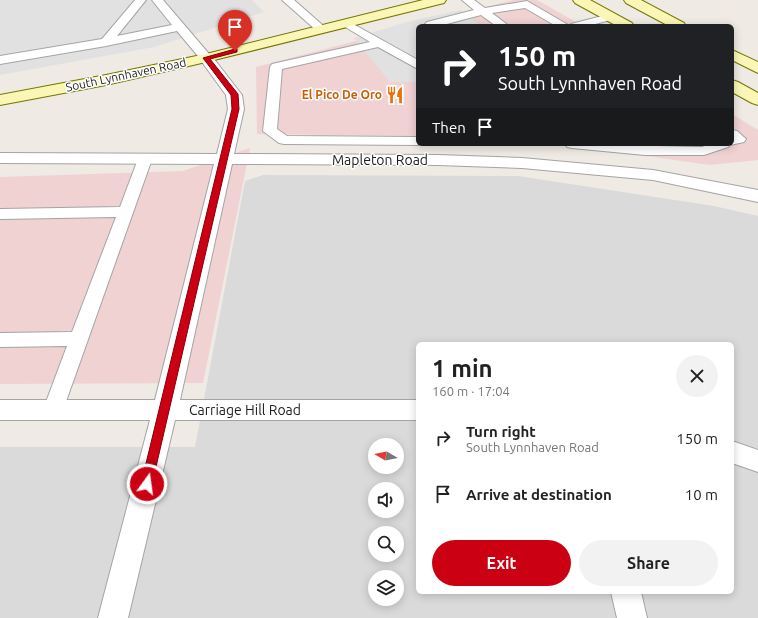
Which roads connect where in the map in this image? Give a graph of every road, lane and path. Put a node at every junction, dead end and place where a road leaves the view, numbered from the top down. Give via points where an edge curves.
1 (141, 0) edge
2 (157, 0) edge
3 (288, 0) edge
4 (439, 0) edge
5 (467, 0) edge
6 (580, 0) edge
7 (631, 0) edge
8 (484, 11) junction
9 (610, 16) junction
10 (346, 23) junction
11 (431, 24) edge
12 (500, 24) edge
13 (558, 24) edge
14 (582, 24) edge
15 (624, 24) edge
16 (675, 24) edge
17 (180, 26) junction
18 (321, 29) junction
19 (106, 42) junction
20 (380, 43) junction
21 (734, 55) edge
22 (206, 58) junction
23 (0, 60) edge
24 (416, 64) edge
25 (758, 68) edge
26 (734, 86) edge
27 (0, 100) edge
28 (758, 100) edge
29 (734, 135) edge
30 (416, 140) edge
31 (734, 140) edge
32 (593, 146) edge
33 (718, 146) edge
34 (680, 147) edge
35 (0, 158) edge
36 (145, 159) junction
37 (224, 159) junction
38 (758, 196) edge
39 (126, 212) junction
40 (0, 214) edge
41 (79, 339) junction
42 (0, 340) edge
43 (0, 410) edge
44 (53, 410) junction
45 (165, 410) junction
46 (416, 410) edge
47 (734, 453) edge
48 (758, 461) edge
49 (626, 594) edge
50 (114, 618) edge
51 (632, 618) edge

1 - 19 lane
2 - 17 lane
3 - 18 lane
4 - 10 street, South Lynnhaven Road
5 - 8 lane
6 - 9 street
7 - 16 street
8 - 11 lane
8 - 12 lane
8 - 13 lane via 527,4 547,20
9 - 14 lane
9 - 15 street
10 - 18 street, South Lynnhaven Road
10 - 20 lane
17 - 19 lane
17 - 22 lane
18 - 22 street, South Lynnhaven Road
19 - 23 lane
20 - 24 lane
20 - 30 lane via 276,68 270,131 284,140
21 - 25 street
22 - 27 street, South Lynnhaven Road
22 - 37 street via 234,94 236,109
26 - 28 street
29 - 31 lane via 739,139
32 - 34 lane via 645,151
33 - 34 lane via 704,151
35 - 36 street, Mapleton Road
36 - 37 street, Mapleton Road
36 - 39 lane
37 - 38 street, Mapleton Road via 522,163 653,176
37 - 45 street
39 - 40 lane
39 - 41 lane
41 - 42 lane
41 - 44 lane
43 - 44 street, Carriage Hill Road
44 - 45 street, Carriage Hill Road
45 - 46 street, Carriage Hill Road
45 - 50 street
47 - 48 street
49 - 51 street

